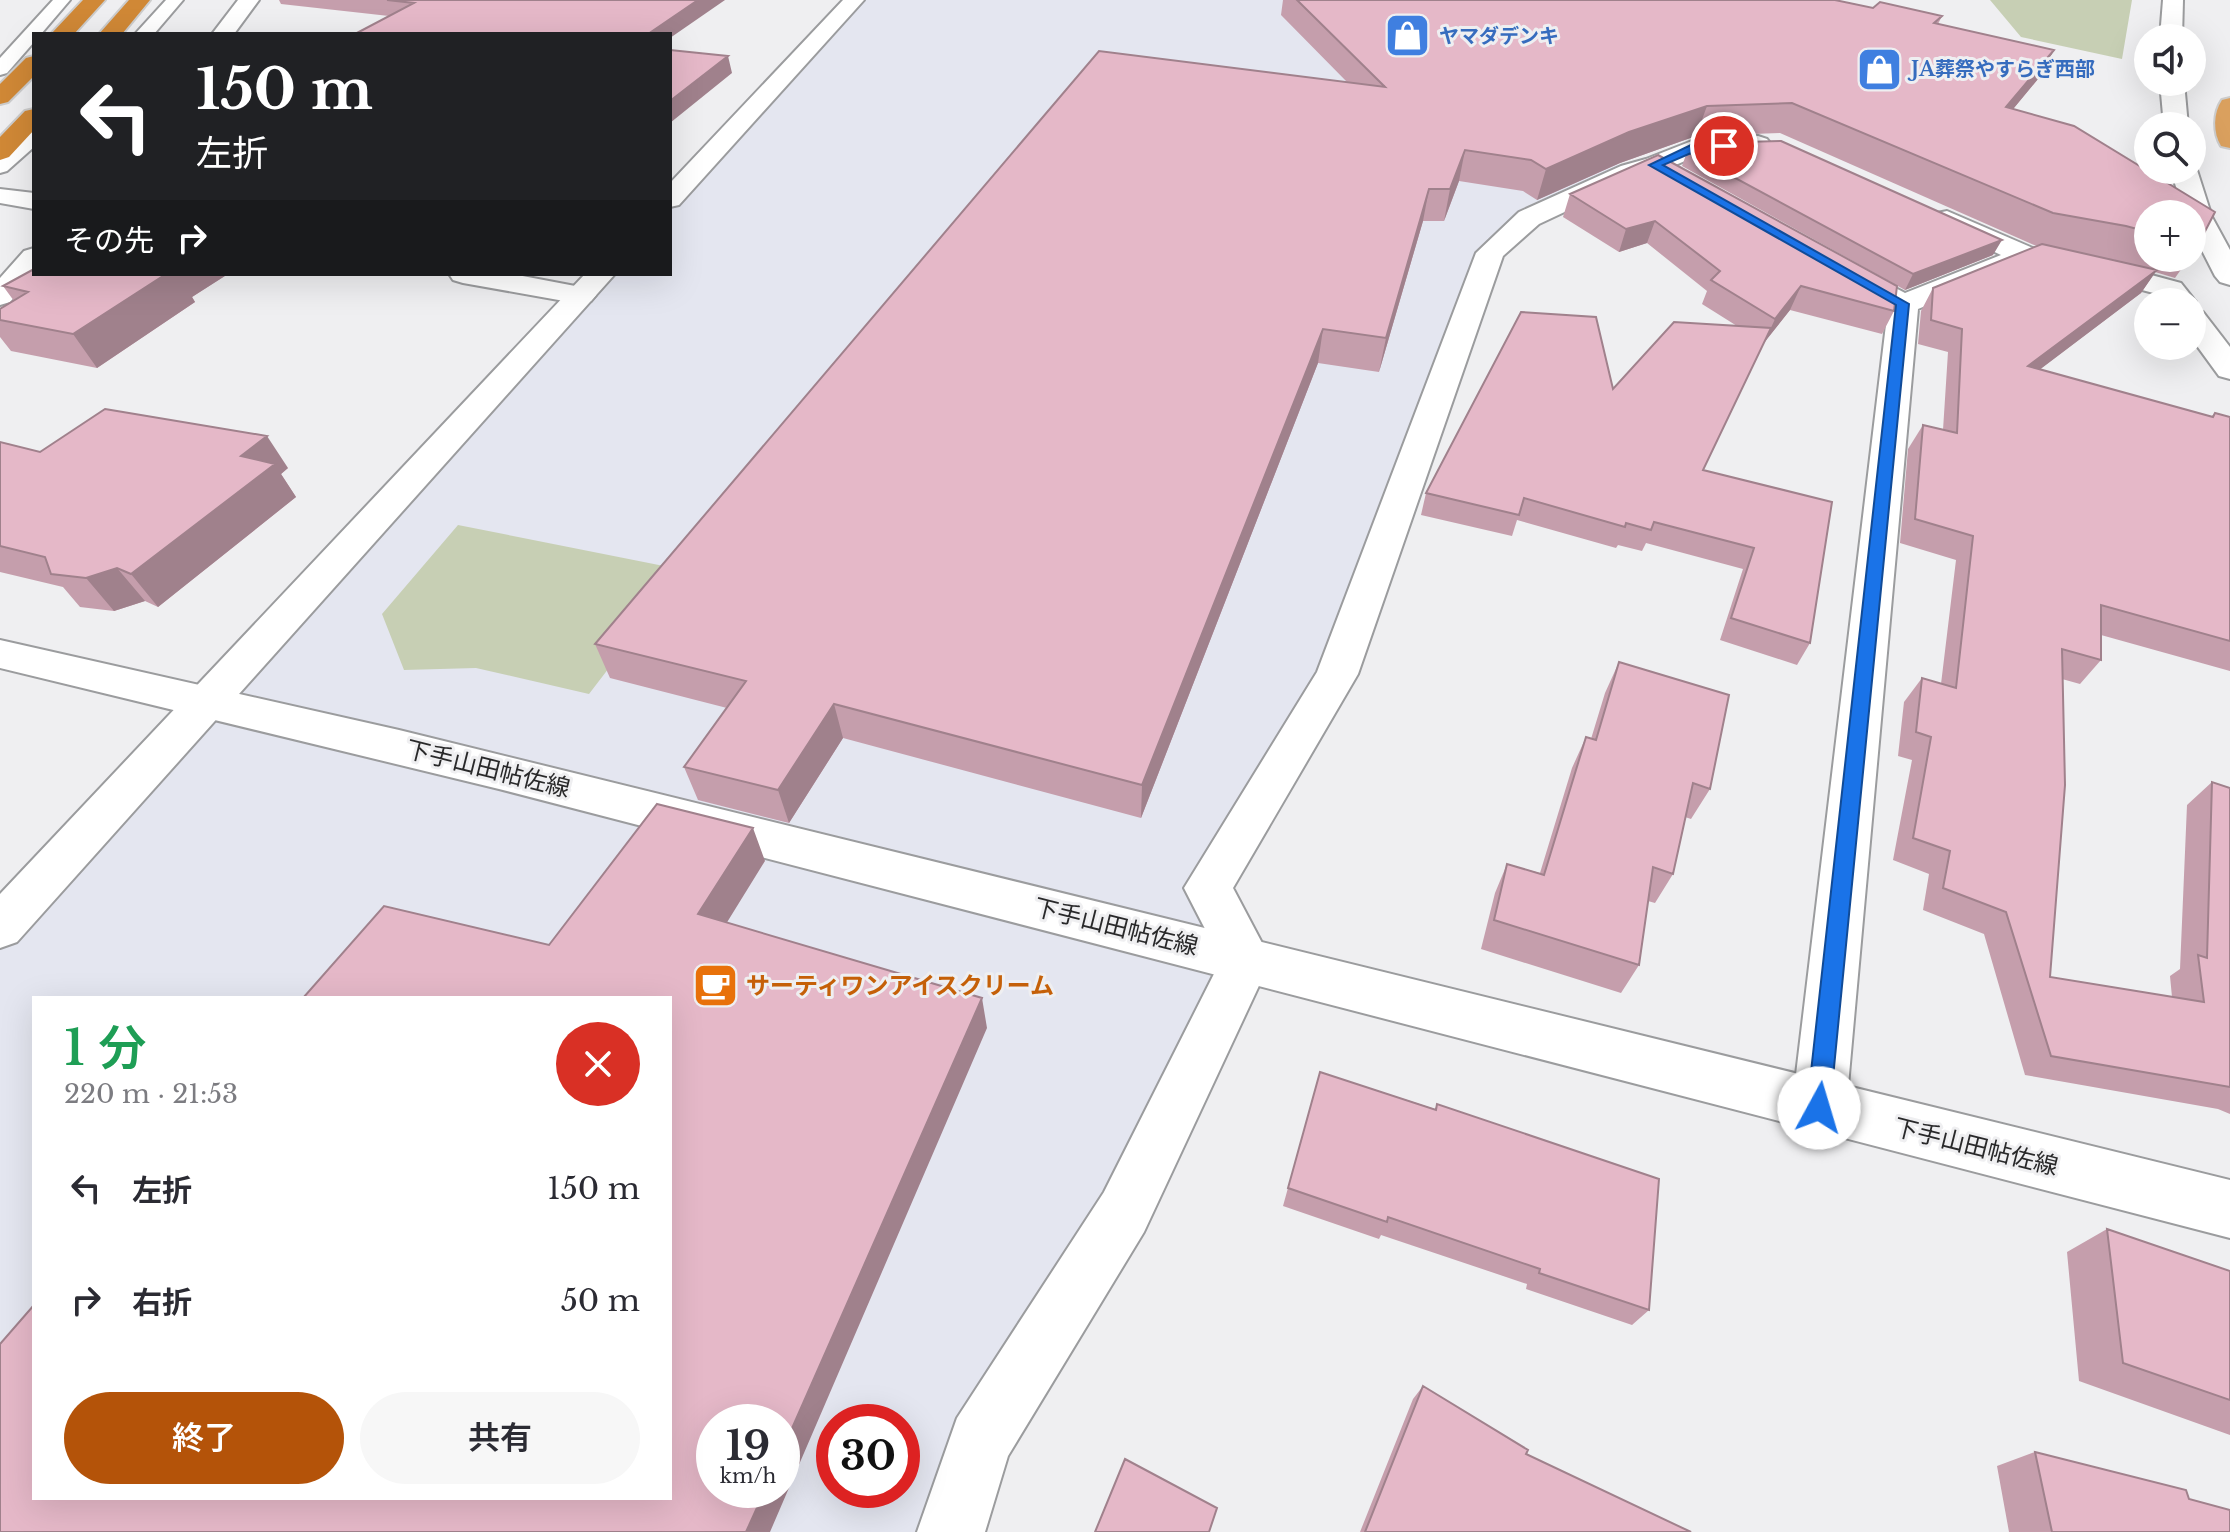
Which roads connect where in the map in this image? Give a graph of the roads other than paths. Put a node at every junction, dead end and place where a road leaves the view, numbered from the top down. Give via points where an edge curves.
1 (62, 0) edge
2 (95, 0) edge
3 (140, 0) edge
4 (175, 0) edge
5 (249, 0) edge
6 (854, 0) edge
7 (2173, 0) edge
8 (2172, 24) edge
9 (33, 32) edge
10 (64, 32) edge
11 (112, 32) edge
12 (146, 32) edge
13 (225, 32) edge
14 (32, 33) edge
15 (32, 65) edge
16 (0, 69) edge
17 (0, 97) edge
18 (2230, 105) edge
19 (32, 118) edge
20 (32, 138) edge
21 (2230, 141) edge
22 (1780, 144) edge
23 (0, 152) edge
24 (1655, 165) junction
25 (0, 167) edge
26 (2188, 184) edge
27 (1696, 188) edge
28 (2, 196) edge
29 (672, 197) edge
30 (32, 201) edge
31 (1924, 209) edge
32 (32, 259) edge
33 (2047, 259) junction
34 (1847, 273) edge
35 (486, 276) edge
36 (2230, 276) edge
37 (591, 285) edge
38 (2167, 288) edge
39 (0, 296) edge
40 (1903, 304) junction
41 (2206, 337) edge
42 (2230, 369) edge
43 (0, 654) edge
44 (210, 699) junction
45 (0, 927) edge
46 (1246, 960) junction
47 (1819, 1108) junction
48 (2230, 1209) edge
49 (951, 1532) edge

1 - 9 lane
2 - 10 highway
3 - 11 highway
4 - 12 lane
5 - 13 street
6 - 29 street
7 - 8 street
14 - 16 lane
15 - 17 highway
18 - 21 highway
19 - 23 highway
20 - 25 lane
22 - 24 street via 1697,147
24 - 27 street
24 - 46 street via 1630,171 1529,218 1490,253 1337,674 1208,888
26 - 36 street via 2198,217
28 - 30 street
31 - 33 street
32 - 39 street
33 - 38 street
33 - 40 street
34 - 40 street
35 - 37 street
37 - 44 street
40 - 47 street
41 - 42 street
43 - 44 street, 下手山田帖佐線
44 - 45 street
44 - 46 street, 下手山田帖佐線
46 - 47 street, 下手山田帖佐線
46 - 49 street via 1124,1212 980,1441
47 - 48 street, 下手山田帖佐線

